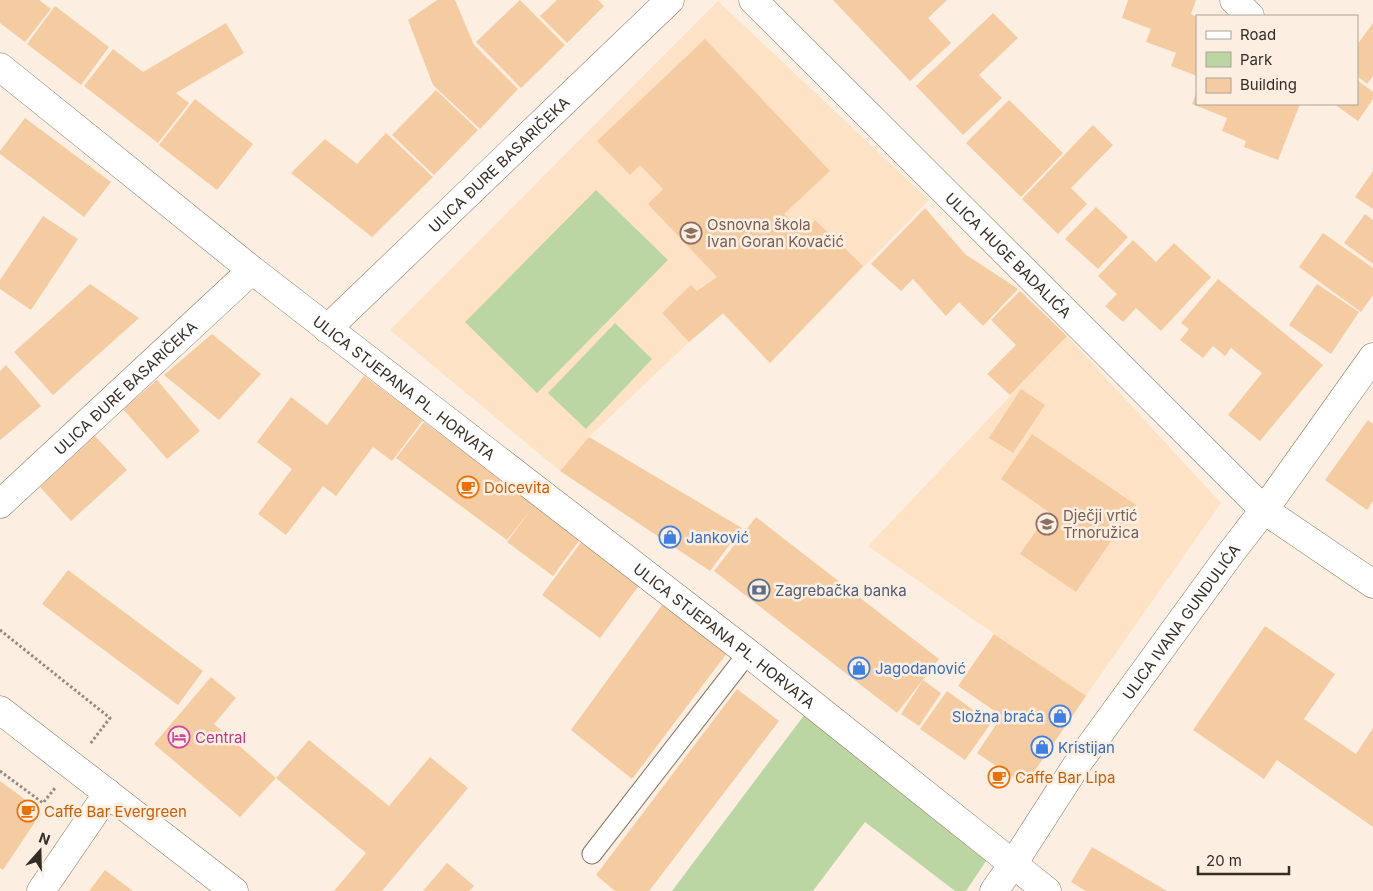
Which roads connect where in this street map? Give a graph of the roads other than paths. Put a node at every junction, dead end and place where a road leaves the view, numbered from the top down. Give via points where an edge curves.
1 (670, 0) edge
2 (753, 0) edge
3 (1234, 0) edge
4 (1249, 15) edge
5 (0, 67) edge
6 (252, 270) junction
7 (327, 329) junction
8 (1373, 357) edge
9 (0, 504) edge
10 (1264, 510) junction
11 (1373, 584) edge
12 (748, 653) junction
13 (0, 710) edge
14 (108, 793) junction
15 (592, 854) dead end
16 (1013, 864) junction
17 (40, 891) edge
18 (234, 891) edge
19 (994, 891) edge
20 (1047, 891) edge

1 - 7 street, ULICA ĐURE BASARIČEKA
2 - 10 street, ULICA HUGE BADALIĆA
3 - 4 street
5 - 6 street, ULICA STJEPANA PL. HORVATA
6 - 7 street, ULICA STJEPANA PL. HORVATA
6 - 9 street, ULICA ĐURE BASARIČEKA
7 - 12 street, ULICA STJEPANA PL. HORVATA
8 - 10 street, ULICA IVANA GUNDULIĆA
10 - 11 street, ULICA HUGE BADALIĆA
10 - 16 street, ULICA IVANA GUNDULIĆA via 1080,760
12 - 15 lane
12 - 16 street, ULICA STJEPANA PL. HORVATA
13 - 14 street
14 - 17 street
14 - 18 street
16 - 19 street, ULICA IVANA GUNDULIĆA
16 - 20 street, ULICA STJEPANA PL. HORVATA

